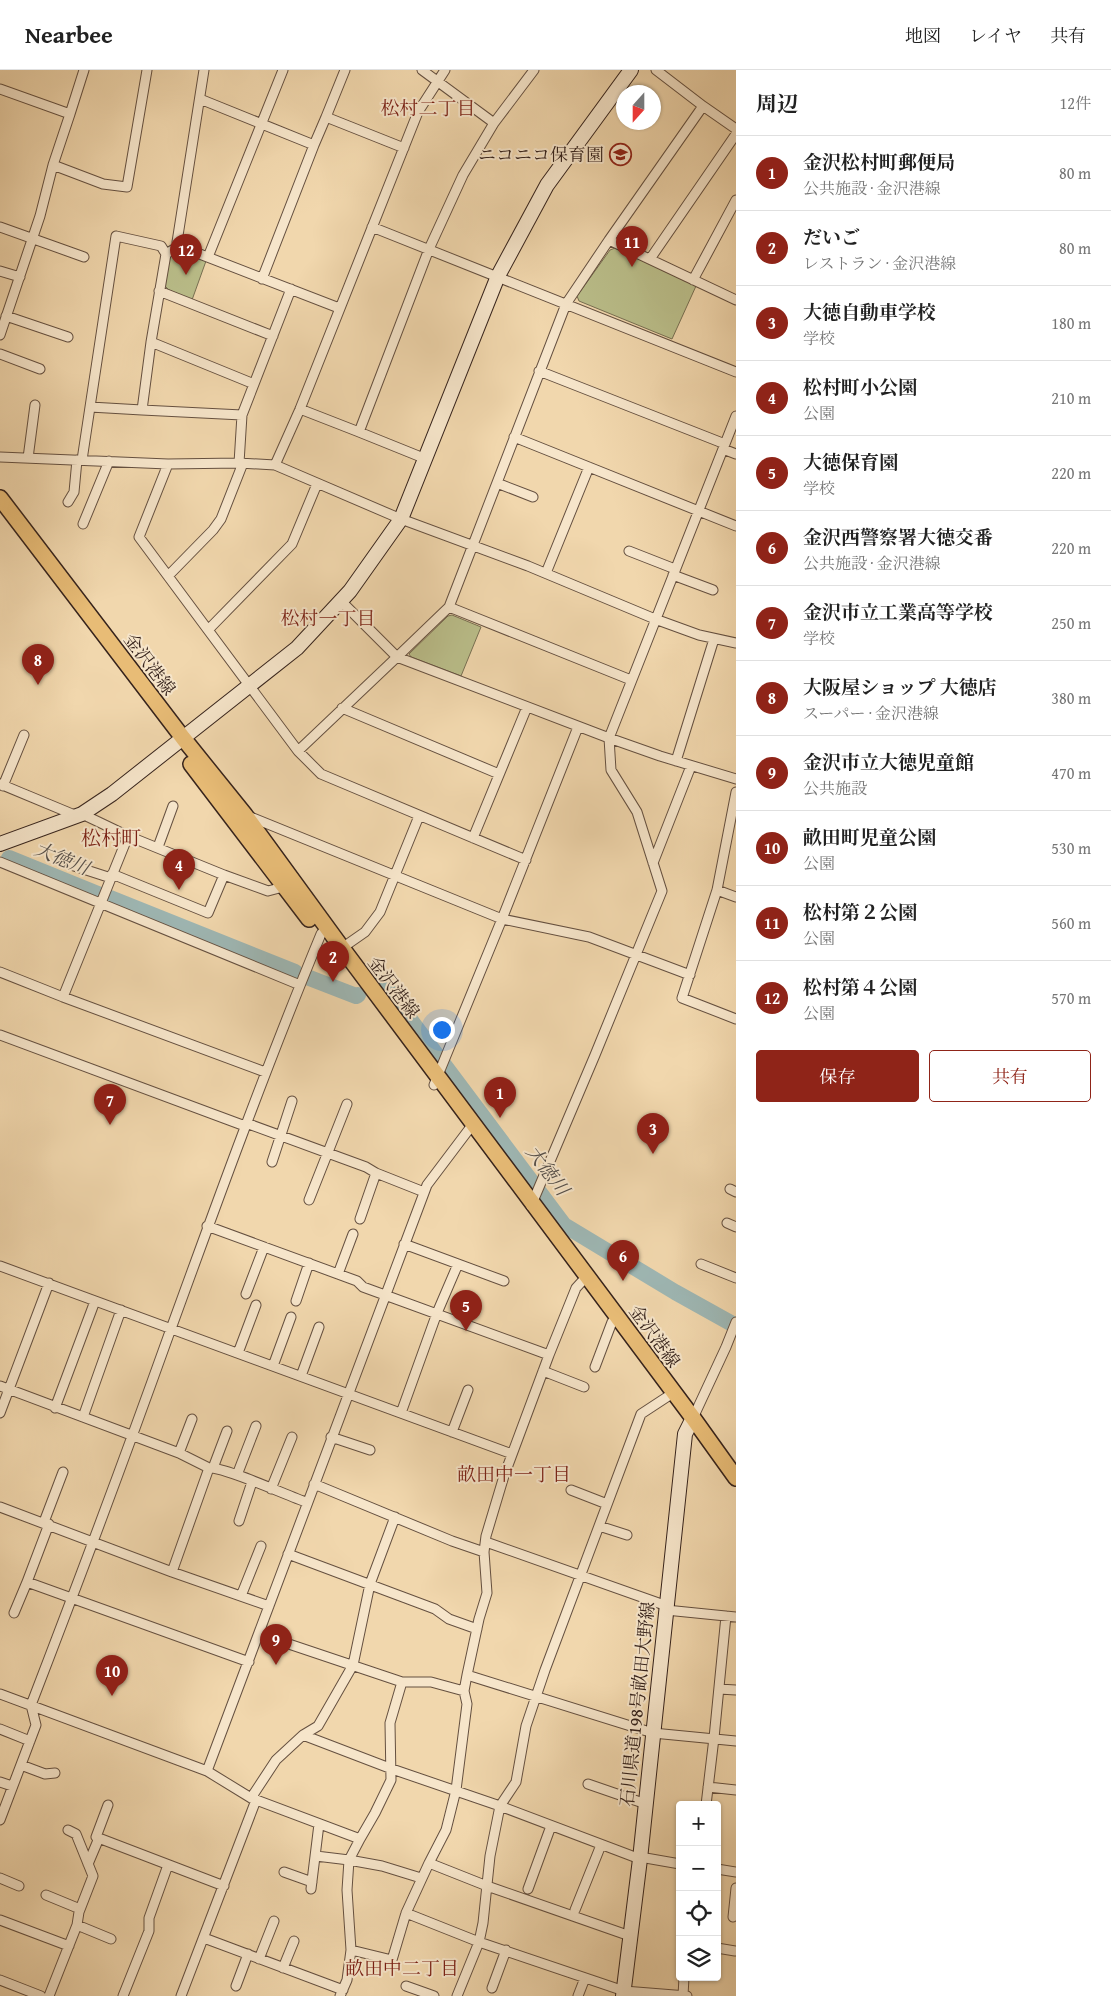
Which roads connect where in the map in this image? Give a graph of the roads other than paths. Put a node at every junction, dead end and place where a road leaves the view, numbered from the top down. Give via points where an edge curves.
1 (84, 70) edge
2 (147, 70) edge
3 (204, 70) edge
4 (283, 70) edge
5 (345, 70) edge
6 (422, 70) edge
7 (445, 70) edge
8 (534, 70) edge
9 (631, 70) edge
10 (656, 70) edge
11 (437, 82) junction
12 (0, 89) edge
13 (200, 99) junction
14 (703, 106) junction
15 (70, 114) junction
16 (326, 117) junction
17 (262, 123) junction
18 (494, 123) junction
19 (736, 129) edge
20 (736, 134) edge
21 (314, 145) junction
22 (404, 148) junction
23 (53, 165) junction
24 (736, 200) edge
25 (0, 227) edge
26 (372, 227) junction
27 (33, 238) junction
28 (609, 240) junction
29 (179, 246) junction
30 (429, 249) junction
31 (166, 254) junction
32 (84, 257) dead end
33 (208, 257) junction
34 (650, 259) junction
35 (0, 271) edge
36 (498, 276) junction
37 (20, 277) junction
38 (262, 279) junction
39 (693, 280) junction
40 (292, 288) junction
41 (159, 291) junction
42 (736, 300) edge
43 (566, 304) junction
44 (339, 308) junction
45 (6, 316) junction
46 (0, 335) edge
47 (273, 336) junction
48 (68, 337) dead end
49 (151, 342) junction
50 (0, 354) edge
51 (40, 369) dead end
52 (539, 371) junction
53 (736, 372) edge
54 (254, 384) junction
55 (35, 405) dead end
56 (90, 407) junction
57 (300, 409) junction
58 (142, 410) junction
59 (242, 415) junction
60 (736, 416) edge
61 (359, 432) junction
62 (514, 437) junction
63 (724, 446) junction
64 (736, 454) edge
65 (0, 457) edge
66 (28, 458) junction
67 (426, 459) junction
68 (80, 460) junction
69 (109, 461) junction
70 (241, 463) junction
71 (168, 464) junction
72 (275, 465) junction
73 (588, 467) junction
74 (497, 483) junction
75 (317, 484) junction
76 (533, 497) dead end
77 (0, 498) edge
78 (68, 502) dead end
79 (0, 511) edge
80 (698, 511) junction
81 (401, 519) junction
82 (83, 524) dead end
83 (736, 526) edge
84 (473, 545) junction
85 (629, 551) dead end
86 (674, 572) junction
87 (546, 573) junction
88 (168, 576) junction
89 (713, 590) dead end
90 (342, 601) junction
91 (449, 608) junction
92 (655, 619) junction
93 (208, 630) junction
94 (714, 640) junction
95 (736, 641) edge
96 (397, 657) junction
97 (631, 680) junction
98 (249, 687) junction
99 (527, 707) junction
100 (342, 708) junction
101 (578, 727) junction
102 (24, 735) dead end
103 (609, 738) junction
104 (179, 742) junction
105 (298, 751) junction
106 (676, 761) junction
107 (691, 766) junction
108 (499, 774) junction
109 (736, 779) edge
110 (2, 785) edge
111 (736, 792) edge
112 (173, 806) dead end
113 (80, 815) junction
114 (245, 815) junction
115 (419, 816) junction
116 (128, 836) junction
117 (473, 838) junction
118 (0, 844) edge
119 (158, 847) junction
120 (526, 860) junction
121 (0, 862) edge
122 (653, 864) junction
123 (74, 866) dead end
124 (224, 875) junction
125 (111, 876) junction
126 (395, 876) junction
127 (289, 884) junction
128 (717, 890) junction
129 (736, 897) edge
130 (100, 904) junction
131 (502, 920) junction
132 (324, 931) junction
133 (342, 948) junction
134 (636, 954) junction
135 (0, 972) edge
136 (690, 975) junction
137 (300, 985) junction
138 (63, 996) junction
139 (736, 1019) edge
140 (0, 1035) edge
141 (265, 1072) junction
142 (440, 1072) junction
143 (292, 1102) dead end
144 (347, 1104) dead end
145 (246, 1125) junction
146 (470, 1127) junction
147 (280, 1136) junction
148 (328, 1154) junction
149 (272, 1162) dead end
150 (376, 1173) junction
151 (424, 1192) junction
152 (534, 1198) junction
153 (309, 1200) dead end
154 (360, 1219) dead end
155 (207, 1226) junction
156 (353, 1234) dead end
157 (404, 1244) junction
158 (264, 1247) junction
159 (309, 1264) junction
160 (458, 1264) junction
161 (701, 1264) dead end
162 (0, 1266) edge
163 (338, 1274) junction
164 (736, 1278) edge
165 (584, 1279) junction
166 (504, 1281) dead end
167 (49, 1283) junction
168 (246, 1294) dead end
169 (385, 1294) junction
170 (94, 1301) junction
171 (296, 1301) dead end
172 (256, 1305) dead end
173 (121, 1310) junction
174 (437, 1313) junction
175 (291, 1317) dead end
176 (615, 1320) junction
177 (734, 1326) edge
178 (319, 1328) dead end
179 (171, 1329) junction
180 (238, 1353) junction
181 (548, 1355) junction
182 (273, 1366) junction
183 (595, 1367) dead end
184 (543, 1371) junction
185 (301, 1376) junction
186 (584, 1387) dead end
187 (4, 1388) edge
188 (468, 1390) dead end
189 (348, 1394) junction
190 (670, 1394) junction
191 (55, 1408) junction
192 (0, 1413) edge
193 (401, 1413) junction
194 (83, 1417) junction
195 (192, 1419) dead end
196 (691, 1422) junction
197 (256, 1426) dead end
198 (227, 1431) dead end
199 (452, 1432) junction
200 (132, 1436) junction
201 (331, 1437) junction
202 (292, 1438) dead end
203 (370, 1450) dead end
204 (179, 1453) junction
205 (512, 1454) junction
206 (211, 1468) junction
207 (63, 1472) dead end
208 (237, 1476) junction
209 (736, 1478) edge
210 (252, 1482) junction
211 (314, 1484) junction
212 (271, 1489) junction
213 (571, 1490) dead end
214 (736, 1490) edge
215 (306, 1502) junction
216 (607, 1504) junction
217 (0, 1507) edge
218 (395, 1517) junction
219 (239, 1522) dead end
220 (46, 1523) junction
221 (599, 1526) junction
222 (627, 1535) dead end
223 (92, 1542) junction
224 (486, 1542) junction
225 (261, 1546) dead end
226 (484, 1552) junction
227 (288, 1554) junction
228 (172, 1572) junction
229 (582, 1575) junction
230 (27, 1582) junction
231 (370, 1584) junction
232 (241, 1596) junction
233 (72, 1598) junction
234 (269, 1606) junction
235 (667, 1608) junction
236 (14, 1613) dead end
237 (726, 1616) junction
238 (736, 1617) edge
239 (477, 1629) junction
240 (259, 1634) junction
241 (249, 1662) junction
242 (353, 1665) junction
243 (467, 1675) junction
244 (402, 1682) junction
245 (719, 1688) junction
246 (736, 1690) edge
247 (464, 1691) junction
248 (0, 1694) edge
249 (536, 1696) junction
250 (31, 1705) junction
251 (0, 1729) edge
252 (653, 1733) junction
253 (304, 1735) junction
254 (714, 1738) junction
255 (30, 1741) junction
256 (736, 1741) edge
257 (21, 1765) junction
258 (392, 1769) junction
259 (207, 1771) junction
260 (55, 1773) dead end
261 (0, 1782) edge
262 (588, 1784) dead end
263 (12, 1786) junction
264 (708, 1786) junction
265 (456, 1790) junction
266 (736, 1790) edge
267 (253, 1799) junction
268 (706, 1801) edge
269 (646, 1804) junction
270 (108, 1805) dead end
271 (500, 1806) junction
272 (0, 1820) edge
273 (319, 1824) junction
274 (551, 1826) junction
275 (68, 1830) dead end
276 (99, 1838) junction
277 (360, 1839) junction
278 (601, 1845) junction
279 (316, 1856) junction
280 (640, 1858) junction
281 (349, 1860) junction
282 (429, 1862) junction
283 (676, 1863) edge
284 (88, 1864) junction
285 (168, 1865) junction
286 (721, 1870) edge
287 (284, 1872) dead end
288 (736, 1872) edge
289 (0, 1878) edge
290 (422, 1878) junction
291 (19, 1886) dead end
292 (224, 1886) junction
293 (487, 1886) junction
294 (736, 1888) edge
295 (528, 1889) dead end
296 (46, 1895) dead end
297 (80, 1909) junction
298 (575, 1910) dead end
299 (406, 1913) junction
300 (733, 1917) dead end
301 (0, 1920) edge
302 (274, 1921) dead end
303 (77, 1926) junction
304 (630, 1936) junction
305 (204, 1938) junction
306 (112, 1939) dead end
307 (294, 1941) dead end
308 (478, 1942) junction
309 (69, 1946) junction
310 (721, 1948) edge
311 (351, 1950) junction
312 (506, 1950) junction
313 (735, 1950) edge
314 (248, 1954) junction
315 (259, 1958) junction
316 (284, 1968) junction
317 (585, 1978) junction
318 (0, 1980) edge
319 (684, 1981) edge
320 (236, 1986) dead end
321 (406, 1986) dead end
322 (492, 1988) dead end
323 (342, 1993) edge
324 (623, 1994) edge
325 (41, 1996) edge
326 (49, 1996) edge
327 (123, 1996) edge
328 (181, 1996) edge
329 (434, 1996) edge
330 (457, 1996) edge
331 (578, 1996) edge
332 (683, 1996) edge
333 (687, 1996) edge

1 - 15 street
2 - 23 street via 127,187 103,184
3 - 13 street
4 - 17 street
5 - 16 street
6 - 11 street
7 - 11 street
8 - 18 street
9 - 36 street via 547,185
10 - 14 street
11 - 18 street
11 - 22 street via 418,112
12 - 15 street
13 - 17 street
13 - 29 street via 177,242
14 - 19 street
14 - 28 street
15 - 23 street
16 - 21 street
16 - 22 street
17 - 21 street
17 - 33 street
18 - 30 street via 463,175
20 - 34 street
21 - 38 street
22 - 26 street
23 - 27 street
24 - 39 street
25 - 27 street
26 - 30 street
26 - 44 street
27 - 32 street
27 - 37 street
28 - 34 street
28 - 43 street
29 - 31 street
29 - 33 street
30 - 36 street
30 - 61 street
31 - 41 street
31 - 56 street via 161,246 116,236
33 - 38 street
34 - 39 street
35 - 37 street
36 - 43 street
36 - 67 street
37 - 45 street
38 - 40 street
39 - 42 street
40 - 44 street
40 - 47 street
41 - 47 street
41 - 49 street
43 - 52 street
43 - 53 street
44 - 57 street
45 - 46 street
45 - 48 street
47 - 54 street
49 - 54 street
49 - 58 street
50 - 51 street
52 - 62 street
52 - 63 street
54 - 59 street
55 - 66 street
56 - 58 street
56 - 68 street
57 - 61 street
57 - 72 street
58 - 59 street
59 - 70 street
60 - 63 street
61 - 67 street
62 - 73 street
62 - 74 street
63 - 64 street
63 - 80 street
65 - 66 street
66 - 68 street
67 - 81 street
68 - 69 street
68 - 78 street via 74,492
69 - 71 street
69 - 82 street
70 - 71 street
70 - 72 street
70 - 88 street via 221,519
71 - 88 street via 139,537
72 - 75 street
73 - 80 street
73 - 87 street
74 - 76 street
74 - 84 street
75 - 81 street
75 - 93 street via 292,544
77 - 104 main road, 金沢港線
79 - 104 main road, 金沢港線
80 - 83 street
80 - 86 street
81 - 84 street
81 - 90 street
84 - 87 street
84 - 91 street
85 - 86 street
86 - 89 street
86 - 92 street
87 - 92 street
88 - 93 street
90 - 96 street
90 - 98 street via 297,648
91 - 96 street
91 - 97 street
92 - 94 street
92 - 97 street
93 - 98 street
94 - 95 street
94 - 106 street
96 - 99 street
96 - 100 street
97 - 103 street
98 - 104 street
98 - 105 street
99 - 101 street
99 - 108 street
100 - 105 street
100 - 108 street
101 - 103 street
101 - 120 street
102 - 110 street
103 - 106 street
103 - 122 street via 611,770 637,812
104 - 113 street
104 - 114 main road, 金沢港線
104 - 127 main road, 金沢港線
105 - 115 street via 321,774
106 - 107 street
107 - 109 street
107 - 122 street
108 - 117 street
110 - 113 street
111 - 128 street
112 - 119 street
113 - 116 street
113 - 118 street
114 - 126 street
114 - 127 main road, 金沢港線
115 - 117 street
115 - 126 street
116 - 119 street
116 - 125 street
117 - 120 street
119 - 124 street
120 - 131 street
121 - 130 street
122 - 134 street via 662,891
123 - 125 street
124 - 125 street via 208,913
124 - 127 street via 268,891
125 - 130 street
126 - 131 street
126 - 133 street via 380,912 366,932
127 - 132 main road, 金沢港線
128 - 129 street
128 - 136 street
130 - 137 street
130 - 138 street
131 - 134 street via 589,937
131 - 142 street
132 - 133 main road, 金沢港線
132 - 137 street
132 - 142 main road, 金沢港線
133 - 142 main road, 金沢港線
134 - 136 street
134 - 152 street
135 - 138 street
136 - 139 street via 682,998
137 - 141 street
138 - 141 street
140 - 145 street
141 - 145 street
142 - 146 main road, 金沢港線
143 - 147 street
144 - 148 street
145 - 147 street
145 - 155 street
146 - 151 street
146 - 152 main road, 金沢港線
147 - 148 street
147 - 149 street
148 - 150 street
148 - 153 street
150 - 151 street
150 - 154 street
151 - 157 street
152 - 165 main road, 金沢港線
155 - 158 street
155 - 179 street
156 - 163 street
157 - 160 street
157 - 169 street
158 - 159 street
158 - 168 street
159 - 163 street
159 - 171 street
160 - 166 street
160 - 174 street
161 - 164 street
162 - 167 street
163 - 169 street
165 - 176 main road, 金沢港線
165 - 181 street via 576,1288
167 - 170 street
167 - 187 street
169 - 174 street
169 - 189 street
170 - 173 street
170 - 191 street
172 - 180 street
173 - 179 street
173 - 194 street
174 - 181 street
174 - 193 street
175 - 182 street
176 - 183 street
176 - 190 main road, 金沢港線
177 - 196 street
178 - 185 street
179 - 180 street
179 - 200 street
180 - 182 street
181 - 184 street
182 - 185 street
184 - 186 street
184 - 205 street
185 - 189 street
187 - 191 street
187 - 192 street
188 - 199 street
189 - 193 street
189 - 201 street
190 - 196 main road, 金沢港線
190 - 216 street via 641,1414
191 - 194 street
193 - 199 street
194 - 200 street
195 - 204 street
196 - 209 main road, 金沢港線
196 - 214 main road, 金沢港線
196 - 235 street, 石川県道198号畝田大野線 via 685,1434
197 - 208 street
198 - 206 street
199 - 205 street
200 - 204 street
200 - 223 street
201 - 203 street
201 - 211 street
202 - 212 street
204 - 206 street
205 - 224 street
206 - 208 street
206 - 228 street
207 - 220 street
208 - 210 street
210 - 212 street
210 - 219 street
211 - 215 street
211 - 218 street
212 - 215 street
213 - 216 street
215 - 227 street
216 - 221 street
217 - 220 street
218 - 226 street
218 - 231 street
220 - 223 street
220 - 230 street
221 - 222 street
221 - 229 street
223 - 228 street
223 - 233 street
224 - 226 street
224 - 229 street
225 - 232 street
226 - 239 street via 487,1593
227 - 231 street
227 - 234 street
228 - 232 street
229 - 235 street
229 - 249 street
230 - 233 street
230 - 236 street
231 - 239 street
231 - 242 street
232 - 234 street
233 - 241 street
233 - 250 street
234 - 240 street
235 - 237 street
235 - 252 street, 石川県道198号畝田大野線
237 - 238 street
237 - 245 street
239 - 243 street
240 - 241 street
240 - 242 street
241 - 259 street
242 - 244 street
242 - 253 street via 318,1726
243 - 247 street
243 - 249 street
244 - 247 street via 431,1682
244 - 258 street via 390,1723
245 - 246 street
245 - 254 street
247 - 265 street via 467,1704
248 - 250 street
249 - 252 street
249 - 271 street via 526,1726 516,1782
250 - 255 street via 36,1725
250 - 259 street
251 - 255 street
252 - 254 street
252 - 269 street, 石川県道198号畝田大野線
253 - 258 street
253 - 267 street via 276,1760
254 - 256 street
254 - 264 street
255 - 257 street
257 - 260 street via 45,1774
257 - 263 street
258 - 265 street
258 - 277 street via 391,1780
259 - 267 street
261 - 263 street
262 - 269 street
263 - 272 street
264 - 266 street
264 - 268 street
265 - 271 street
265 - 282 street via 446,1830
267 - 273 street
267 - 292 street
269 - 280 street, 石川県道198号畝田大野線
270 - 276 street via 96,1837
271 - 274 street
271 - 293 street
273 - 277 street
273 - 279 street
274 - 278 street
274 - 295 street
275 - 284 street via 76,1834
276 - 284 street
276 - 285 street
277 - 281 street
278 - 280 street
278 - 298 street
279 - 281 street
279 - 287 street via 311,1886
280 - 283 street
280 - 304 street, 石川県道198号畝田大野線
281 - 290 street
281 - 311 street via 347,1890
282 - 290 street
282 - 293 street
284 - 297 street via 93,1876
285 - 292 street
285 - 327 street via 148,1918 149,1931
286 - 288 street
289 - 291 street
290 - 299 street
292 - 305 street
293 - 304 street
293 - 308 street
294 - 300 street
296 - 297 street
297 - 303 street
299 - 308 street
299 - 311 street via 392,1960
301 - 309 street
302 - 315 street
303 - 306 street
303 - 309 street
304 - 324 street, 石川県道198号畝田大野線
305 - 314 street
305 - 328 street
307 - 316 street
308 - 312 street
308 - 330 street
309 - 326 street
310 - 313 street
311 - 323 street
312 - 317 street
312 - 322 street
314 - 315 street
314 - 320 street
315 - 316 street
316 - 323 street
317 - 324 street
317 - 331 street
318 - 325 street
319 - 332 street
321 - 329 street
324 - 332 street
332 - 333 street

